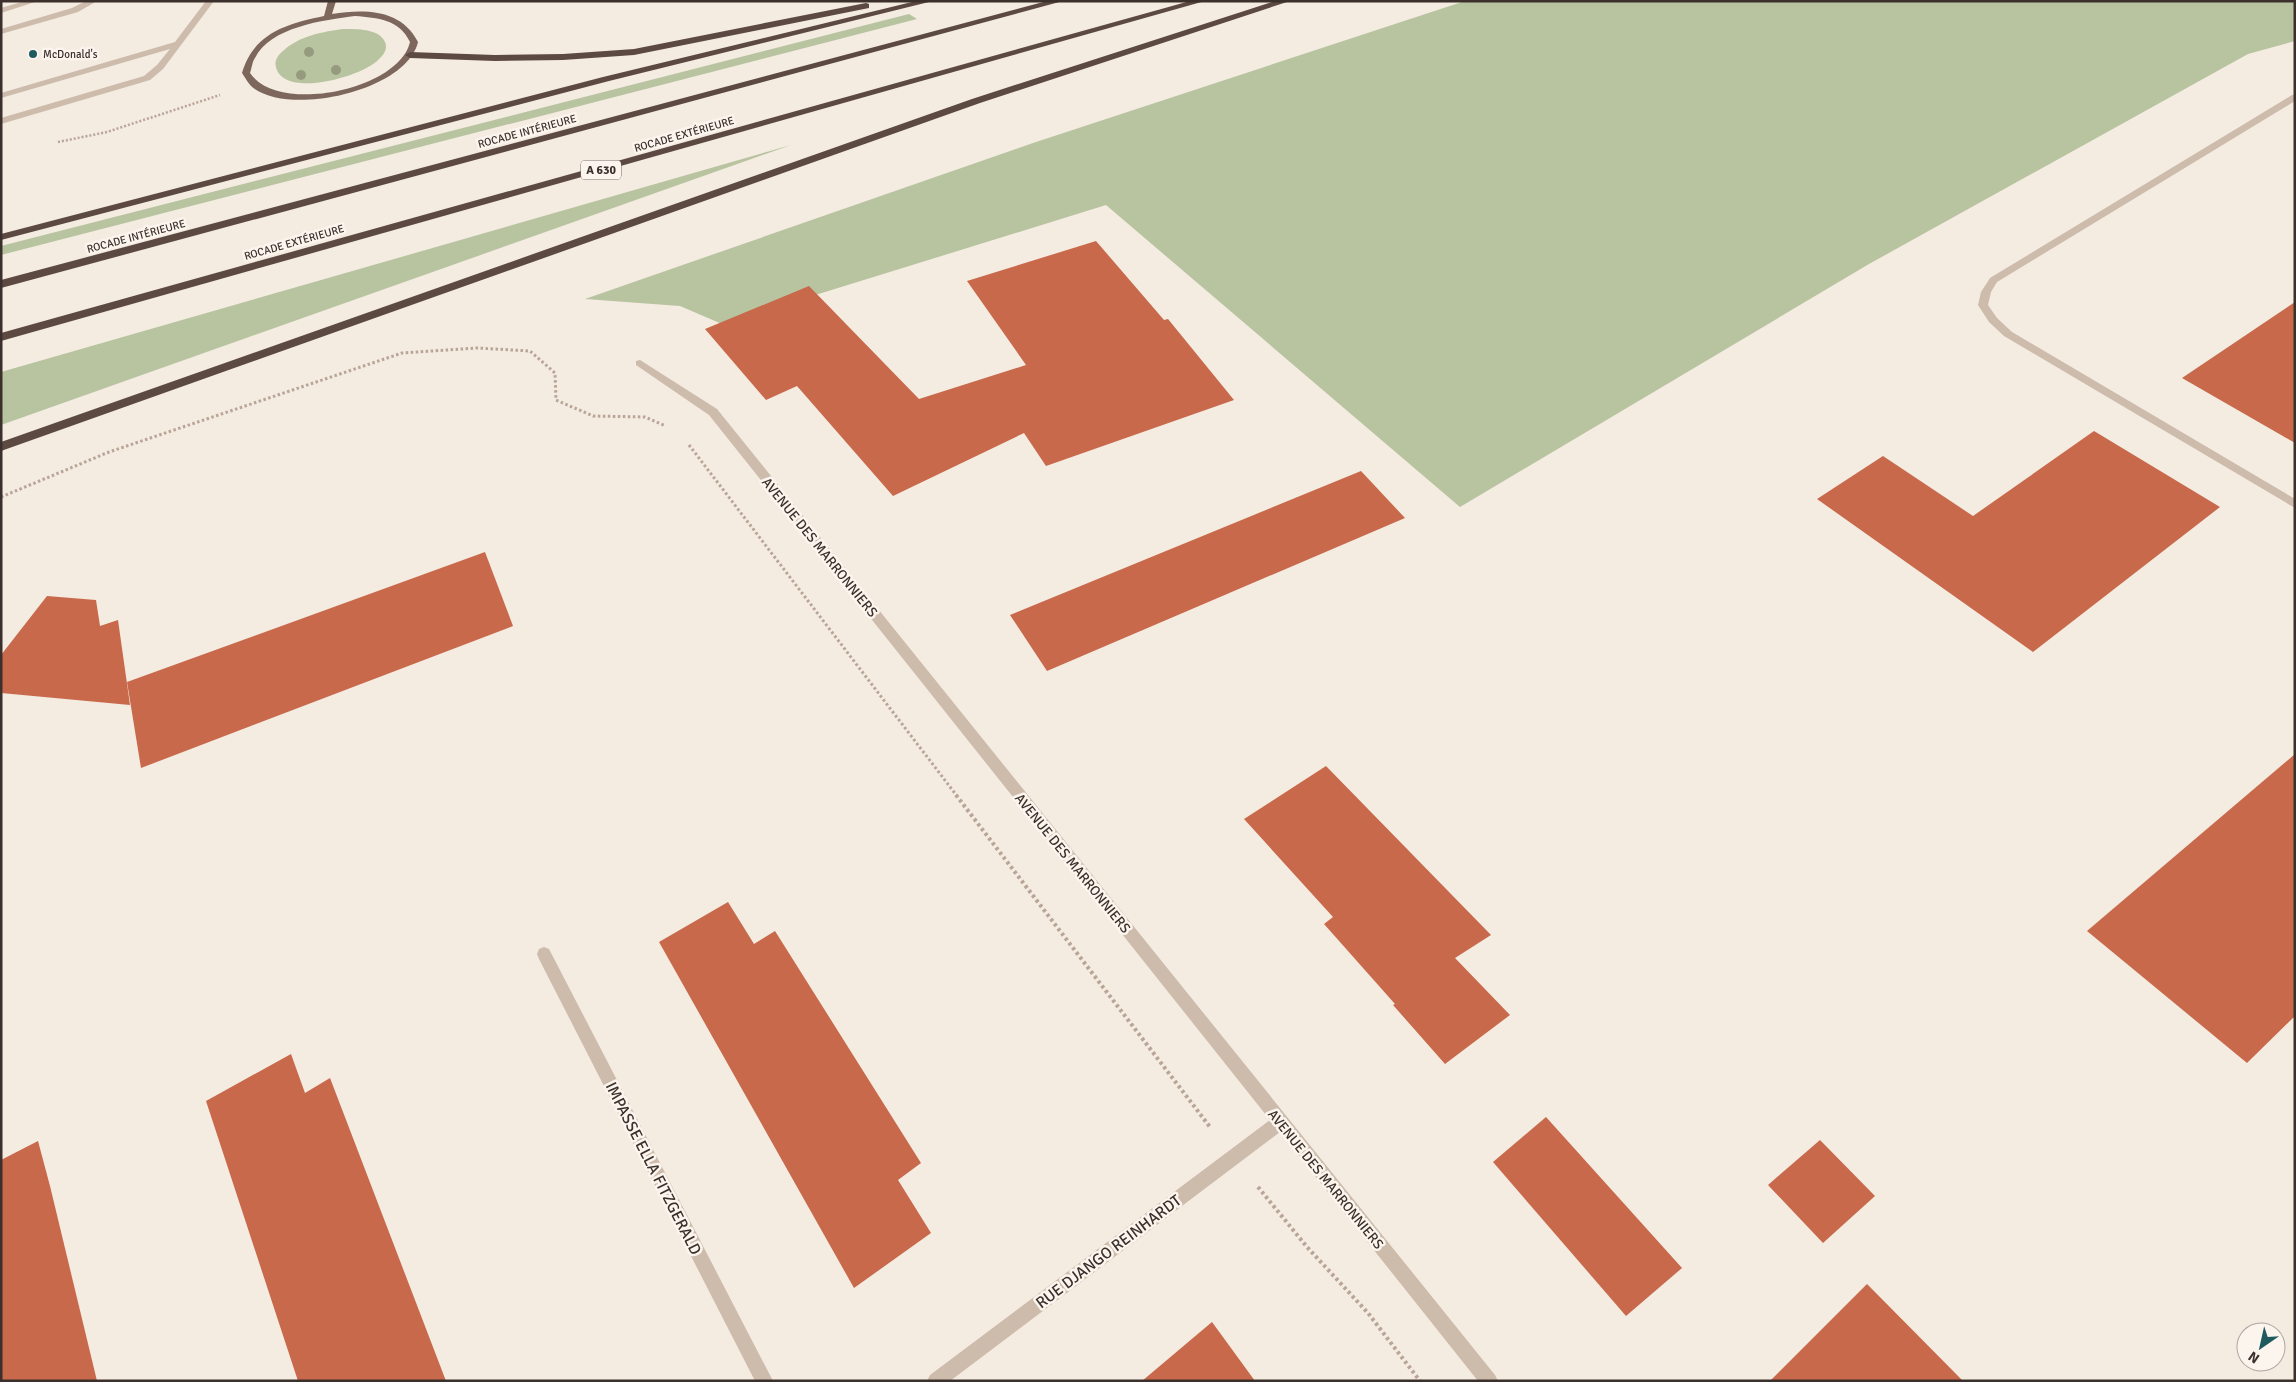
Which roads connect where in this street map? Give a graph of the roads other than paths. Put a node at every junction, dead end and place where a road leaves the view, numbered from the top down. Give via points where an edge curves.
1 (34, 1) edge
2 (93, 1) edge
3 (210, 1) edge
4 (332, 1) edge
5 (892, 1) edge
6 (929, 1) edge
7 (1059, 1) edge
8 (1200, 1) edge
9 (1286, 1) edge
10 (1, 11) edge
11 (328, 16) junction
12 (1, 32) edge
13 (177, 44) junction
14 (410, 55) junction
15 (1, 96) edge
16 (2295, 97) edge
17 (1, 121) edge
18 (1, 237) edge
19 (1, 284) edge
20 (1, 337) edge
21 (640, 363) dead end
22 (1, 447) edge
23 (2295, 504) edge
24 (544, 954) dead end
25 (1280, 1122) junction
26 (764, 1381) edge
27 (936, 1381) edge
28 (1489, 1381) edge

1 - 10 street
2 - 12 street via 75,10
3 - 13 street
4 - 11 main road
5 - 14 highway via 634,52 495,58
6 - 18 highway via 607,79
7 - 19 highway, ROCADE INTÉRIEURE
8 - 20 highway, ROCADE EXTÉRIEURE / A 630
9 - 22 highway via 976,101
11 - 14 main road via 379,15 398,21 410,30 414,42
11 - 14 main road via 277,33 259,46 247,60 246,73 254,84 270,93 294,96 350,90 376,80
13 - 15 street
13 - 17 street via 147,78
16 - 23 street via 1993,280 1986,292 1984,305 1993,320 2008,334
21 - 25 street, AVENUE DES MARRONNIERS via 712,412
24 - 26 street, IMPASSE ELLA FITZGERALD
25 - 27 street, RUE DJANGO REINHARDT
25 - 28 street, AVENUE DES MARRONNIERS

